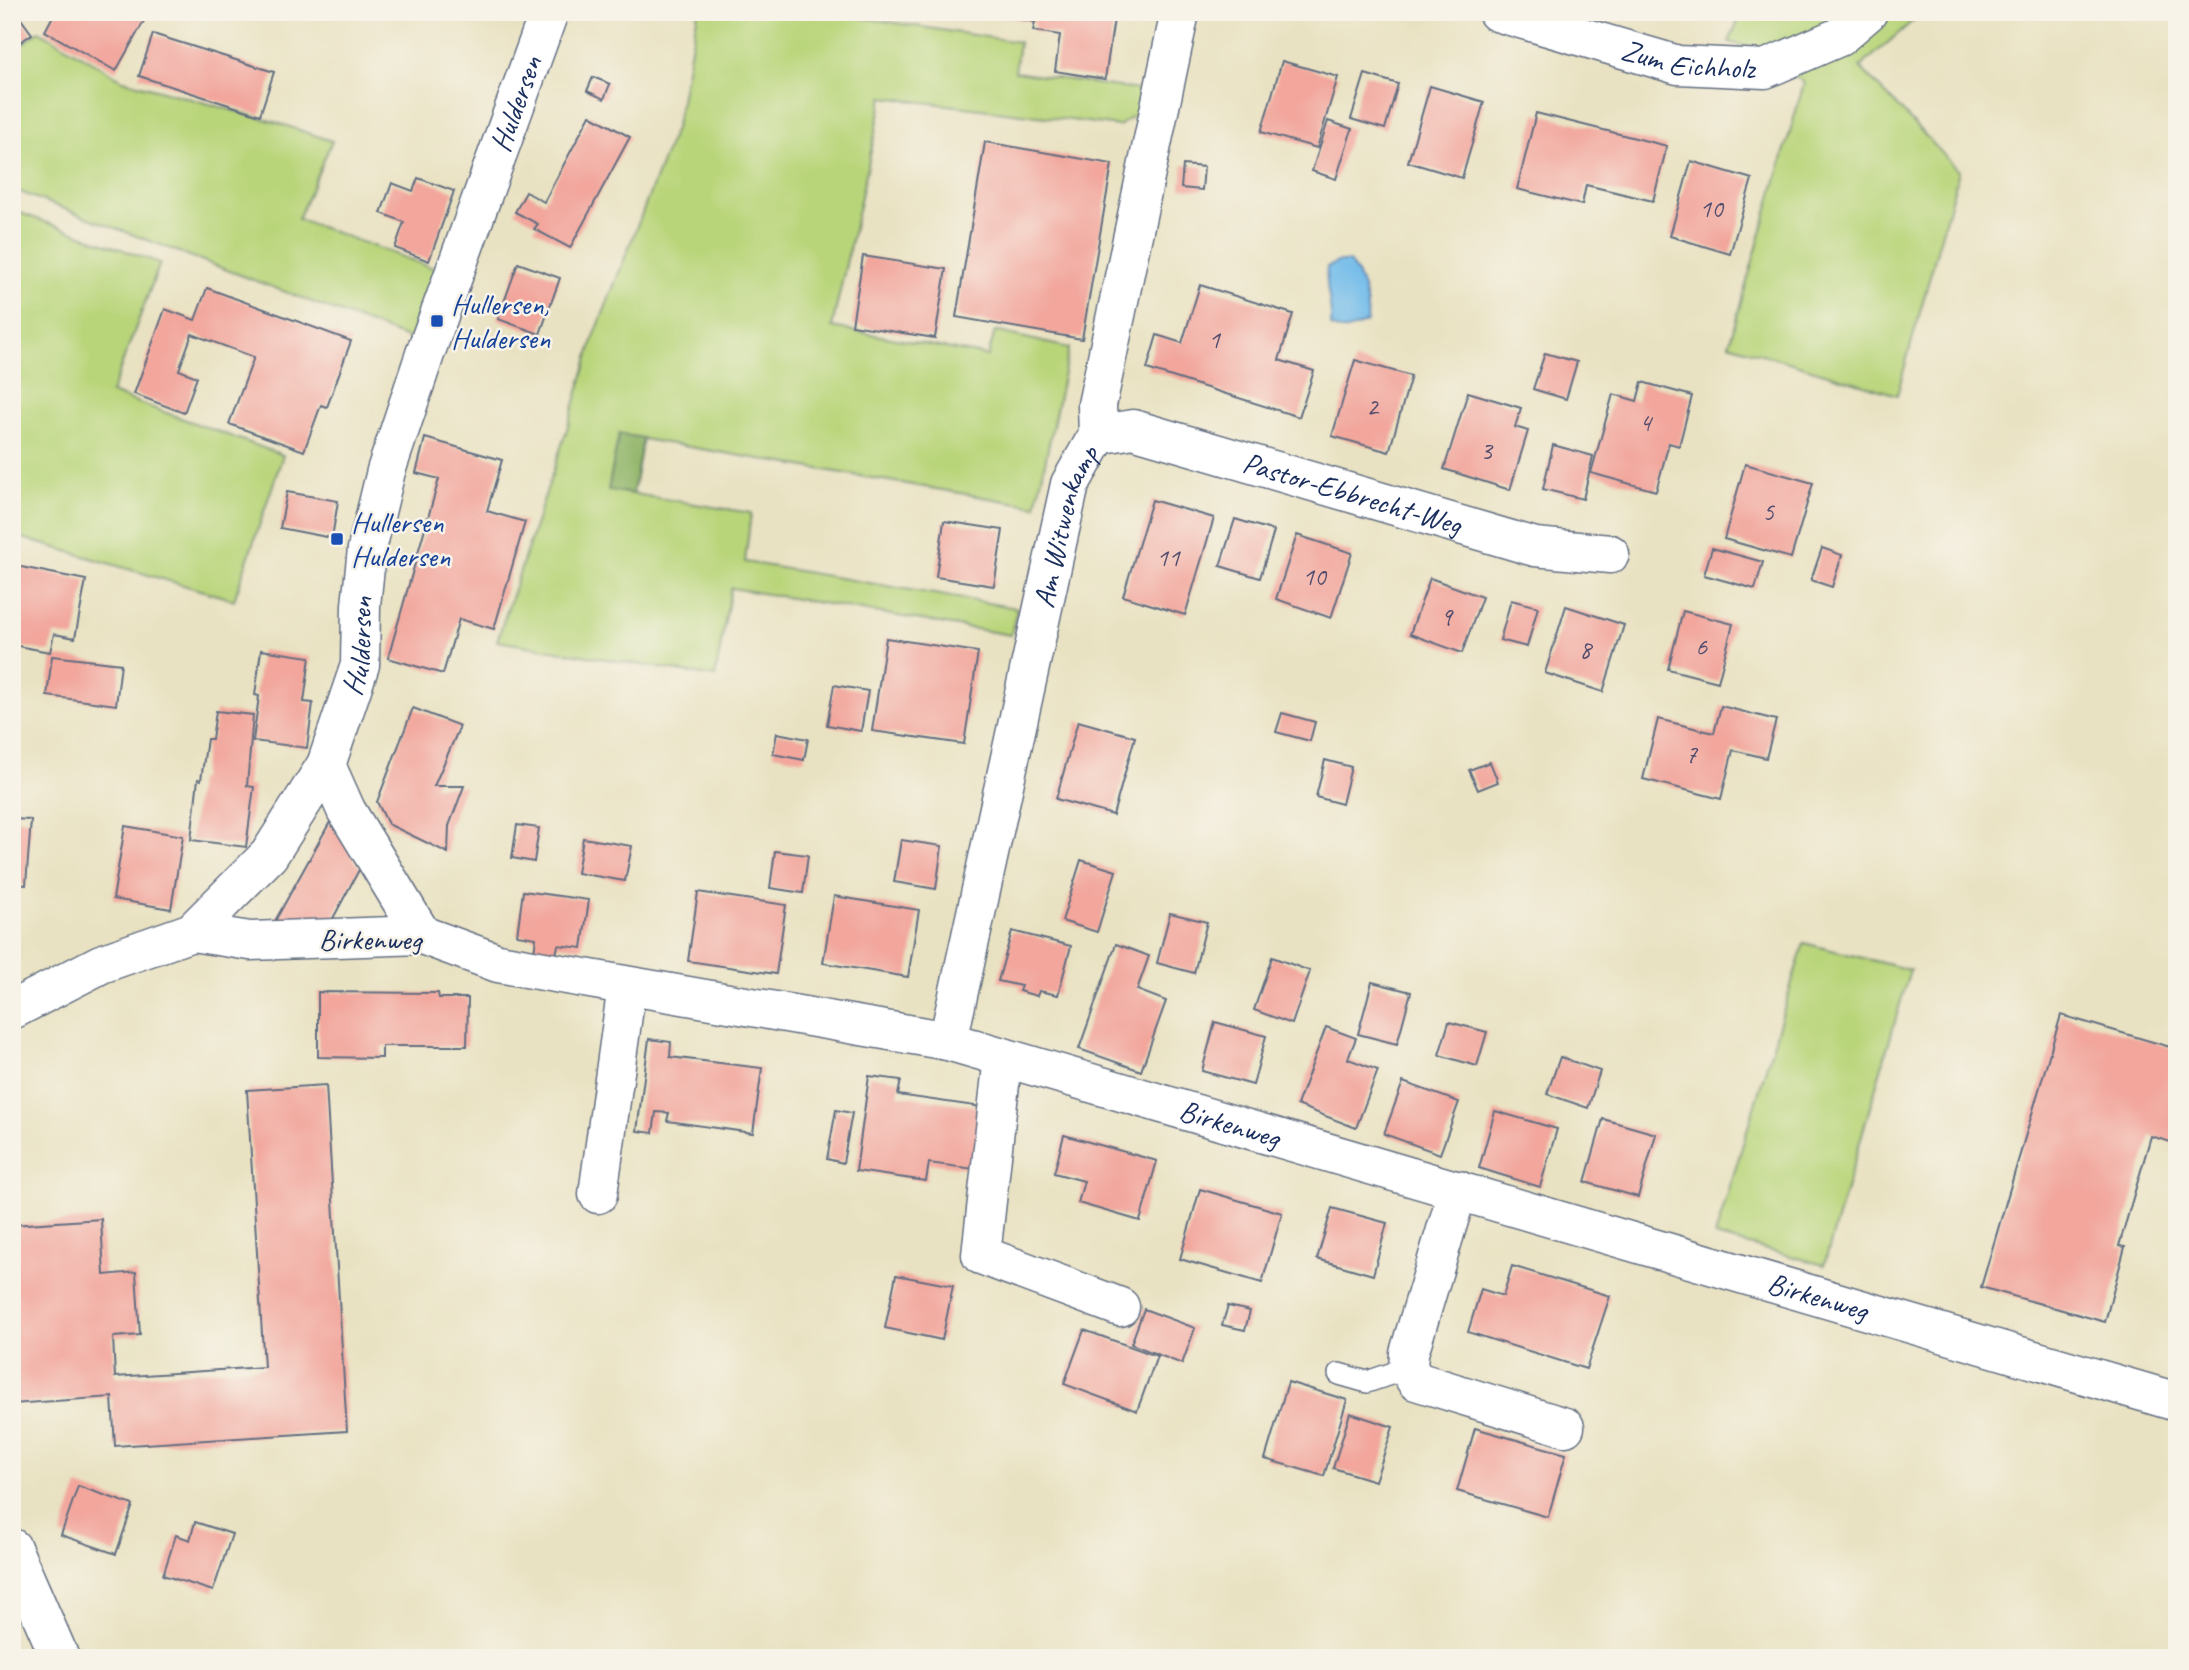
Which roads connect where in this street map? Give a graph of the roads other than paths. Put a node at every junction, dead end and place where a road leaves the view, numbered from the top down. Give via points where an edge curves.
1 (549, 12) edge
2 (1180, 12) edge
3 (1497, 12) edge
4 (1868, 12) edge
5 (1098, 435) junction
6 (1610, 554) dead end
7 (326, 765) junction
8 (192, 932) junction
9 (422, 934) junction
10 (627, 986) junction
11 (12, 1010) edge
12 (948, 1041) junction
13 (1003, 1057) junction
14 (1458, 1190) junction
15 (598, 1194) dead end
16 (1121, 1307) dead end
17 (1408, 1368) junction
18 (1339, 1374) dead end
19 (2177, 1402) edge
20 (1565, 1427) dead end
21 (12, 1548) edge
22 (60, 1658) edge

1 - 7 street, Huldersen via 386,471 367,549 360,665
2 - 5 street, Am Witwenkamp via 1097,405
3 - 4 street, Zum Eichholz via 1678,65 1765,69 1839,37
5 - 6 street, Pastor-Ebbrecht-Weg via 1133,429 1535,547
5 - 12 street, Am Witwenkamp via 1070,484
7 - 8 street, Huldersen via 269,855
7 - 9 street via 346,810
8 - 9 street, Birkenweg via 250,941
8 - 11 street, Huldersen via 101,964
9 - 10 street, Birkenweg via 498,963
10 - 12 street, Birkenweg
10 - 15 street
12 - 13 street, Birkenweg
13 - 14 street, Birkenweg
13 - 16 street via 981,1255
14 - 17 street
14 - 19 street, Birkenweg
17 - 18 lane via 1367,1382
17 - 20 street via 1416,1381
21 - 22 street

